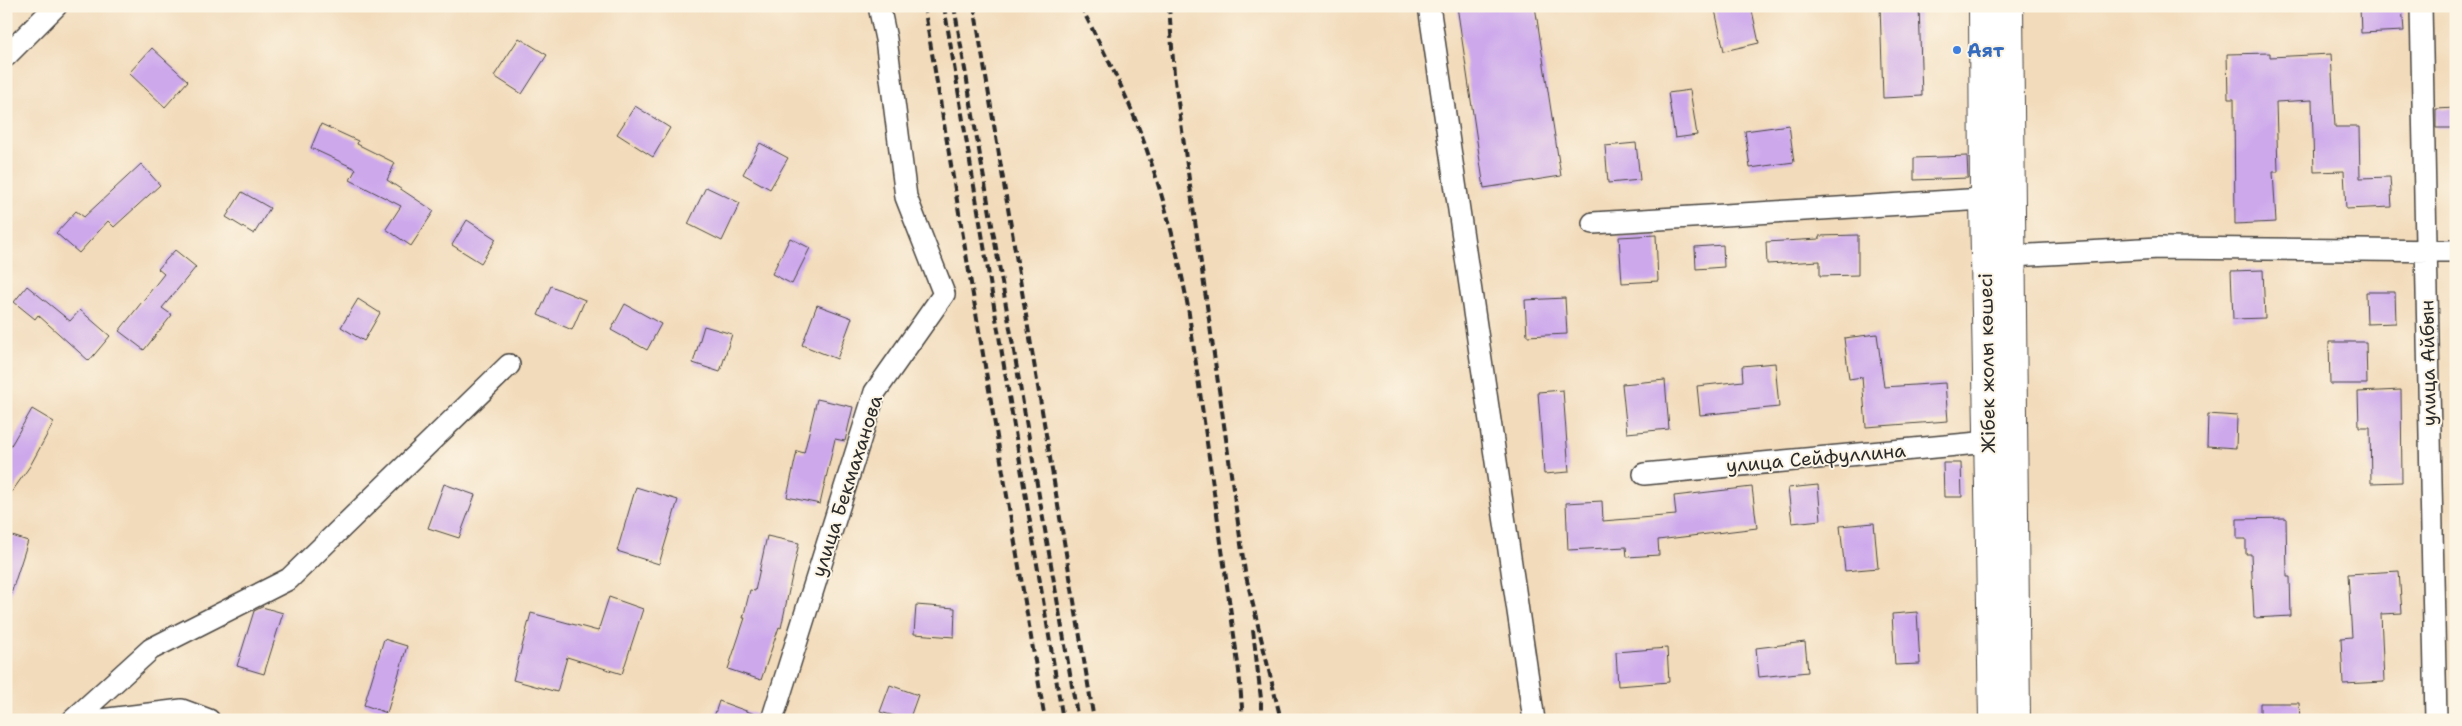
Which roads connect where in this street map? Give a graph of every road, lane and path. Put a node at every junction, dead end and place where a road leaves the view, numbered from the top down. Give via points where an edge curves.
1 (56, 6) edge
2 (879, 6) edge
3 (1429, 6) edge
4 (1983, 6) edge
5 (2008, 6) edge
6 (2421, 6) edge
7 (6, 56) edge
8 (1984, 199) junction
9 (1593, 223) dead end
10 (2456, 250) edge
11 (2425, 252) junction
12 (2010, 256) junction
13 (509, 365) dead end
14 (1988, 442) junction
15 (1644, 474) dead end
16 (73, 720) edge
17 (100, 720) edge
18 (209, 720) edge
19 (772, 720) edge
20 (1534, 720) edge
21 (1993, 720) edge
22 (2016, 720) edge
23 (2436, 720) edge

1 - 7 street
2 - 19 street, улица Бекмаханова via 906,197 944,294 875,392
3 - 20 street
4 - 8 main road, Жібек жолы көшесі
5 - 12 main road, Жібек жолы көшесі
6 - 11 street, улица Айбын
8 - 9 street
8 - 14 main road, Жібек жолы көшесі
10 - 11 street
11 - 12 street via 2158,248
11 - 23 street, улица Айбын
12 - 22 main road, Жібек жолы көшесі
13 - 16 street via 289,579 151,649
14 - 15 street, улица Сейфуллина
14 - 21 main road, Жібек жолы көшесі
17 - 18 street via 182,710

